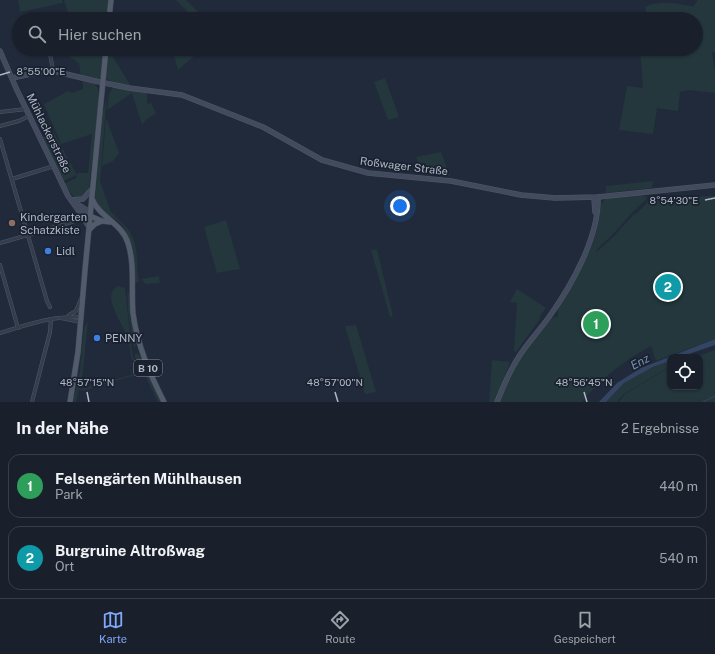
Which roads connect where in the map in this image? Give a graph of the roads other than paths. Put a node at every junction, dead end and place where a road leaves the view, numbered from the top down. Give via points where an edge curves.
1 (111, 0) edge
2 (110, 12) edge
3 (0, 51) edge
4 (50, 56) edge
5 (105, 56) edge
6 (53, 70) junction
7 (12, 78) junction
8 (103, 82) junction
9 (26, 109) junction
10 (0, 112) edge
11 (29, 116) junction
12 (0, 126) edge
13 (0, 138) edge
14 (54, 166) junction
15 (12, 179) junction
16 (715, 185) edge
17 (92, 189) junction
18 (596, 197) junction
19 (91, 199) junction
20 (71, 200) junction
21 (78, 210) junction
22 (90, 214) junction
23 (104, 220) junction
24 (72, 222) dead end
25 (89, 229) junction
26 (28, 235) junction
27 (0, 243) edge
28 (0, 265) edge
29 (83, 294) junction
30 (50, 307) dead end
31 (67, 316) junction
32 (61, 318) junction
33 (51, 319) junction
34 (81, 319) junction
35 (18, 328) junction
36 (0, 333) edge
37 (32, 402) edge
38 (70, 402) edge
39 (164, 402) edge
40 (497, 402) edge

1 - 2 main road
3 - 7 street, Mühlackerstraße
4 - 6 street
5 - 8 main road
6 - 7 street, Roßwager Straße
6 - 8 street, Roßwager Straße
7 - 9 street, Mühlackerstraße
8 - 17 main road
8 - 18 street, Roßwager Straße via 187,96 263,127 322,160 355,170 451,181 538,197
9 - 10 street
9 - 11 street, Mühlackerstraße
11 - 12 street
11 - 14 street, Mühlackerstraße
13 - 15 street
14 - 15 street
14 - 20 street, Mühlackerstraße
15 - 26 street
16 - 18 street, Roßwager Straße
17 - 19 main road
17 - 20 street via 83,198
18 - 40 street via 592,237 580,264 556,308 517,359
19 - 22 main road
19 - 23 main road
20 - 21 street, Mühlackerstraße
20 - 22 street
21 - 22 street, Mühlackerstraße
21 - 25 street
22 - 23 main road, B 10
22 - 25 main road
23 - 25 main road
23 - 39 main road, B 10 via 116,225 128,243 136,332 146,365
24 - 26 street
25 - 29 main road
26 - 27 street
26 - 30 street
28 - 35 street
29 - 31 street via 76,311
29 - 34 main road
31 - 32 street
31 - 34 street
32 - 33 street
32 - 34 street
33 - 35 street
33 - 37 street
34 - 38 main road
35 - 36 street

